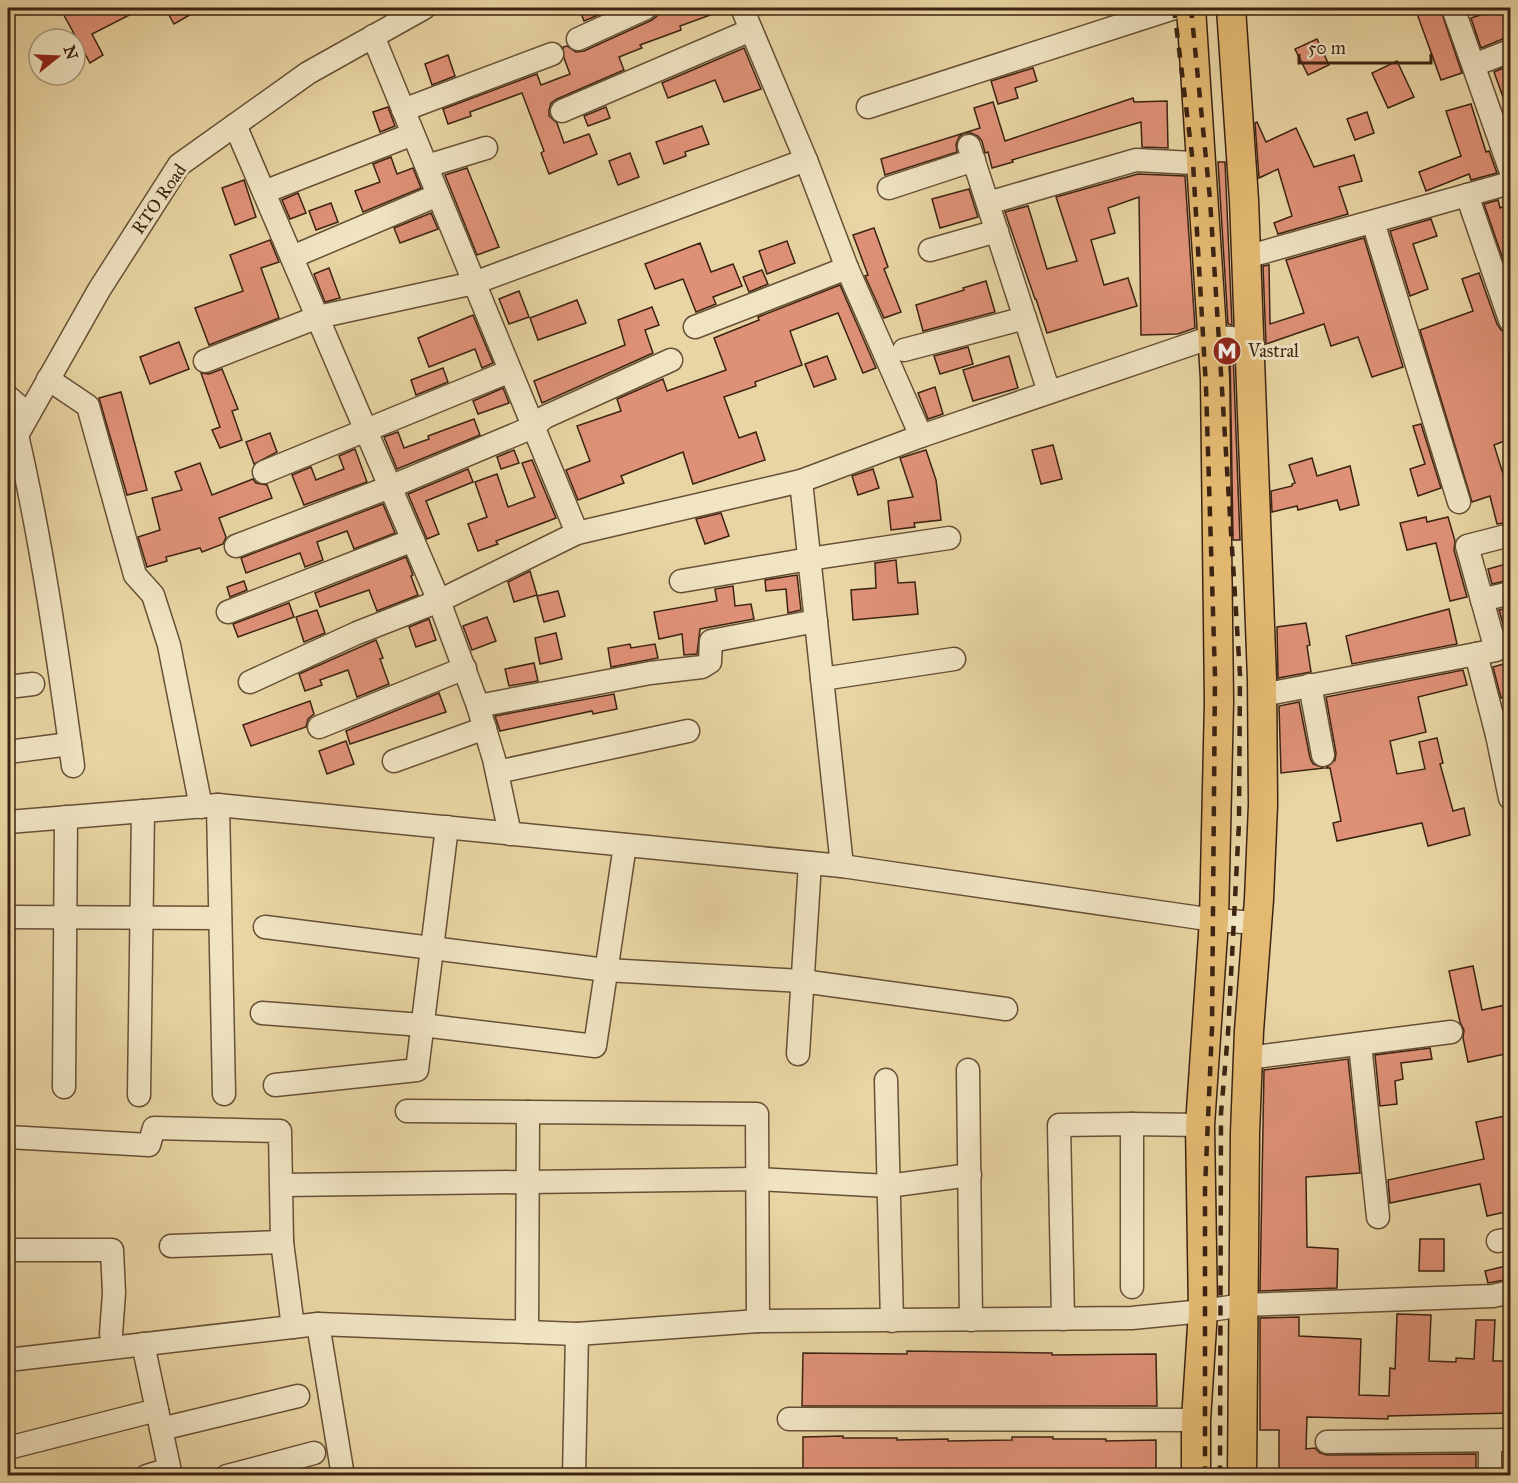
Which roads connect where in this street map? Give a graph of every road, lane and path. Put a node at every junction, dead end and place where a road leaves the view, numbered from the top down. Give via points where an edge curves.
1 (424, 8) edge
2 (646, 8) edge
3 (742, 8) edge
4 (1174, 8) edge
5 (1191, 8) edge
6 (1231, 8) edge
7 (1453, 8) edge
8 (752, 30) junction
9 (373, 36) junction
10 (578, 39) dead end
11 (1510, 51) edge
12 (552, 54) dead end
13 (1474, 65) junction
14 (868, 107) dead end
15 (403, 110) junction
16 (562, 111) dead end
17 (235, 125) junction
18 (413, 134) junction
19 (1507, 146) edge
20 (486, 148) dead end
21 (806, 160) junction
22 (1193, 163) dead end
23 (426, 166) junction
24 (1510, 169) edge
25 (1510, 183) edge
26 (889, 188) dead end
27 (264, 192) junction
28 (438, 195) junction
29 (1467, 195) junction
30 (988, 203) junction
31 (1373, 222) junction
32 (997, 231) junction
33 (930, 250) dead end
34 (292, 257) junction
35 (1246, 257) junction
36 (847, 268) junction
37 (474, 283) junction
38 (318, 317) junction
39 (1025, 318) junction
40 (1510, 320) edge
41 (695, 327) dead end
42 (1212, 337) junction
43 (1249, 339) junction
44 (904, 350) dead end
45 (671, 360) dead end
46 (205, 361) dead end
47 (510, 371) junction
48 (48, 379) junction
49 (1049, 392) junction
50 (8, 397) edge
51 (28, 414) junction
52 (533, 427) junction
53 (366, 430) junction
54 (921, 436) junction
55 (12, 443) edge
56 (264, 472) dead end
57 (801, 481) junction
58 (390, 487) junction
59 (1459, 502) dead end
60 (577, 533) junction
61 (1510, 535) edge
62 (949, 538) dead end
63 (413, 540) junction
64 (236, 546) dead end
65 (810, 559) junction
66 (681, 581) dead end
67 (1510, 593) edge
68 (1482, 600) junction
69 (439, 601) junction
70 (228, 612) dead end
71 (816, 621) junction
72 (1494, 651) edge
73 (954, 659) dead end
74 (465, 668) junction
75 (822, 679) junction
76 (250, 682) dead end
77 (33, 684) dead end
78 (1310, 685) junction
79 (8, 687) edge
80 (1262, 695) junction
81 (478, 706) junction
82 (319, 727) dead end
83 (485, 728) junction
84 (688, 731) dead end
85 (1504, 733) edge
86 (8, 752) edge
87 (1323, 755) dead end
88 (394, 761) dead end
89 (497, 771) junction
90 (1510, 798) edge
91 (209, 806) junction
92 (143, 811) junction
93 (66, 817) junction
94 (8, 822) edge
95 (447, 827) junction
96 (510, 834) junction
97 (625, 845) junction
98 (810, 863) junction
99 (842, 866) junction
100 (8, 917) edge
101 (67, 917) junction
102 (141, 917) junction
103 (220, 918) junction
104 (1214, 920) junction
105 (1257, 923) junction
106 (265, 927) dead end
107 (432, 946) junction
108 (606, 970) junction
109 (802, 981) junction
110 (1006, 1009) dead end
111 (262, 1013) dead end
112 (422, 1025) junction
113 (1451, 1032) dead end
114 (1360, 1044) junction
115 (798, 1053) dead end
116 (1248, 1058) junction
117 (968, 1070) dead end
118 (886, 1080) dead end
119 (275, 1085) dead end
120 (64, 1087) dead end
121 (224, 1094) dead end
122 (139, 1095) dead end
123 (407, 1111) dead end
124 (528, 1112) junction
125 (1132, 1124) junction
126 (1200, 1125) junction
127 (8, 1137) edge
128 (970, 1175) junction
129 (757, 1179) junction
130 (528, 1183) junction
131 (282, 1185) junction
132 (888, 1186) junction
133 (1378, 1216) dead end
134 (282, 1242) junction
135 (171, 1246) dead end
136 (8, 1250) edge
137 (1132, 1287) dead end
138 (1510, 1292) edge
139 (1244, 1305) junction
140 (1203, 1311) junction
141 (1063, 1319) junction
142 (971, 1320) junction
143 (892, 1321) junction
144 (758, 1322) junction
145 (318, 1324) junction
146 (292, 1327) junction
147 (526, 1332) junction
148 (111, 1334) dead end
149 (577, 1334) junction
150 (143, 1344) junction
151 (8, 1360) edge
152 (298, 1396) dead end
153 (789, 1419) dead end
154 (159, 1420) junction
155 (1196, 1420) junction
156 (1500, 1441) edge
157 (1328, 1442) dead end
158 (8, 1448) edge
159 (315, 1453) dead end
160 (170, 1472) edge
161 (147, 1476) edge
162 (227, 1476) edge
163 (343, 1476) edge
164 (574, 1476) edge
165 (1196, 1476) edge
166 (1242, 1476) edge
167 (1490, 1476) edge

1 - 9 street, RTO Road
2 - 10 street
3 - 8 street
4 - 14 street
5 - 42 main road
6 - 35 main road
7 - 13 street
8 - 16 street
8 - 21 street
9 - 15 street
9 - 17 street, RTO Road via 308,73
11 - 13 street
12 - 15 street
13 - 19 street
15 - 18 street
17 - 27 street
17 - 48 street, RTO Road via 179,165
18 - 23 street
18 - 27 street
19 - 24 street
20 - 23 street
21 - 36 street
21 - 37 street
22 - 30 street via 1136,160
23 - 28 street
25 - 29 street
26 - 30 street via 972,153
27 - 34 street
28 - 34 street
28 - 37 street
29 - 31 street
29 - 40 street
30 - 32 street
31 - 35 street
31 - 59 street
32 - 33 street
32 - 39 street
34 - 38 street
35 - 43 main road
36 - 41 street
36 - 54 street
37 - 38 street
37 - 47 street
38 - 46 street
38 - 53 street
39 - 44 street
39 - 49 street
42 - 43 street
42 - 49 street
42 - 104 main road via 1219,702
43 - 80 main road
45 - 52 street via 545,417
47 - 52 street
47 - 53 street
48 - 51 street, RTO Road
48 - 91 street via 88,406 135,575 153,594 169,645
49 - 54 street
50 - 51 street
51 - 55 street, RTO Road
52 - 58 street
52 - 60 street
53 - 56 street
53 - 58 street
54 - 57 street
55 - 86 street via 29,489 71,755
57 - 60 street
57 - 65 street
58 - 63 street
58 - 64 street
60 - 69 street
61 - 68 street via 1467,546
62 - 65 street
63 - 69 street
63 - 70 street
65 - 66 street
65 - 71 street
67 - 68 street
68 - 72 street
69 - 74 street
69 - 76 street
71 - 75 street
71 - 81 street via 711,641 710,662 702,667 650,673
72 - 78 street
72 - 85 street
73 - 75 street
74 - 81 street
74 - 82 street
75 - 99 street
77 - 79 street
78 - 80 street
78 - 87 street
80 - 105 main road via 1263,805
81 - 83 street
83 - 88 street
83 - 89 street
84 - 89 street
85 - 90 street
89 - 96 street
91 - 92 street
91 - 95 street
91 - 103 street
92 - 93 street
92 - 102 street
93 - 94 street
93 - 101 street
95 - 96 street
95 - 107 street
96 - 97 street
97 - 98 street
97 - 108 street
98 - 99 street
98 - 109 street
99 - 104 street
100 - 101 street
101 - 102 street
101 - 120 street
102 - 103 street
102 - 122 street
103 - 121 street
104 - 105 street
104 - 126 main road
105 - 116 main road
106 - 107 street
107 - 108 street
107 - 112 street
108 - 109 street
108 - 112 street via 595,1047
109 - 110 street
109 - 115 street
111 - 112 street
112 - 119 street via 417,1070
113 - 114 street
114 - 116 street
114 - 133 street
116 - 139 main road
117 - 128 street
118 - 132 street
123 - 124 street
124 - 129 street via 757,1114
124 - 130 street
125 - 126 street
125 - 137 street
125 - 141 street via 1059,1125
126 - 140 main road
127 - 131 street via 149,1145 154,1128 280,1131
128 - 132 street
128 - 142 street
129 - 130 street
129 - 132 street
129 - 144 street
130 - 131 street
130 - 147 street
131 - 134 street
132 - 143 street
134 - 135 street
134 - 146 street
136 - 148 street via 112,1250
138 - 139 street via 1493,1296
139 - 140 street
139 - 166 main road
140 - 141 street
140 - 155 main road
141 - 142 street
142 - 143 street
143 - 144 street
144 - 149 street
145 - 146 street
145 - 147 street
145 - 163 street
146 - 150 street
147 - 149 street
149 - 164 street
150 - 151 street
150 - 154 street
152 - 154 street
153 - 155 street
154 - 158 street
154 - 160 street
155 - 165 main road
156 - 157 street
156 - 167 street
159 - 162 street
160 - 161 street

